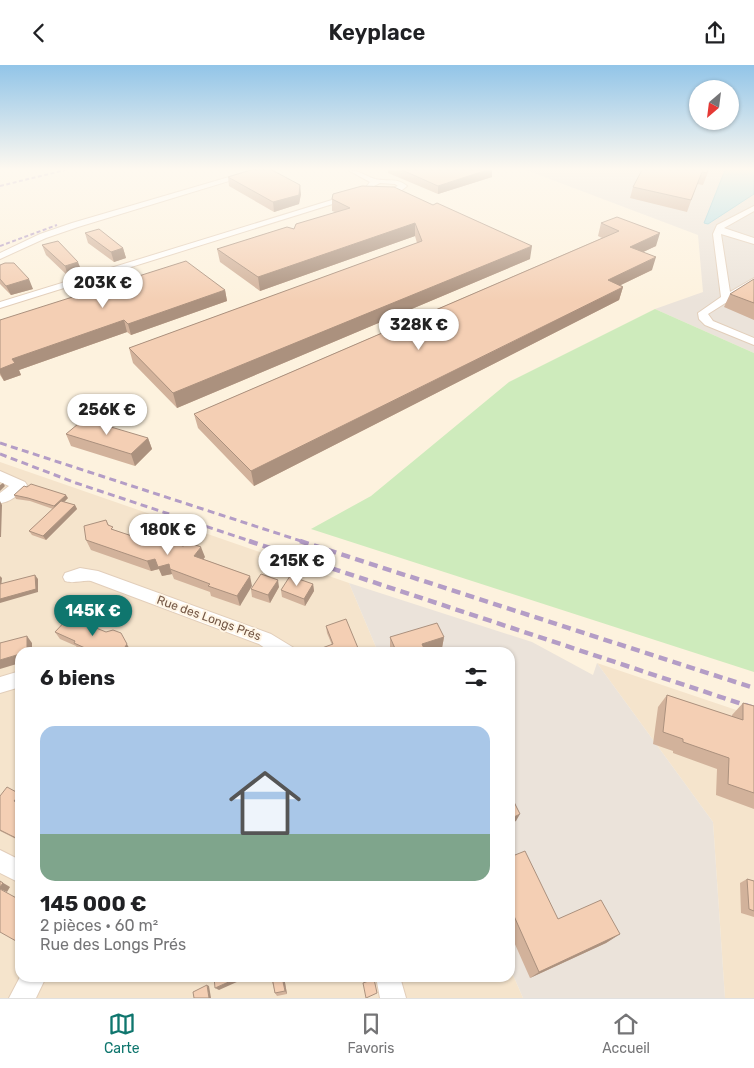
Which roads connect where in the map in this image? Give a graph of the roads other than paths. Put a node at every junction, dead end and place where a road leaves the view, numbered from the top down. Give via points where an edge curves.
1 (114, 214) edge
2 (288, 214) edge
3 (745, 214) edge
4 (719, 229) junction
5 (754, 241) edge
6 (0, 256) edge
7 (754, 281) edge
8 (726, 299) junction
9 (0, 305) edge
10 (754, 342) edge
11 (0, 476) edge
12 (0, 498) edge
13 (70, 577) dead end
14 (278, 647) edge
15 (15, 680) edge
16 (0, 685) edge
17 (0, 861) edge
18 (15, 869) edge
19 (31, 982) edge
20 (389, 982) edge
21 (22, 998) edge
22 (393, 998) edge

1 - 6 street via 43,236
2 - 9 street
3 - 4 street
4 - 5 street
4 - 8 street
7 - 8 street
8 - 10 street via 704,313 704,319
11 - 12 street via 20,485
13 - 14 street, Rue des Longs Prés via 92,575 265,639
15 - 16 street
17 - 18 street
19 - 21 street
20 - 22 street

